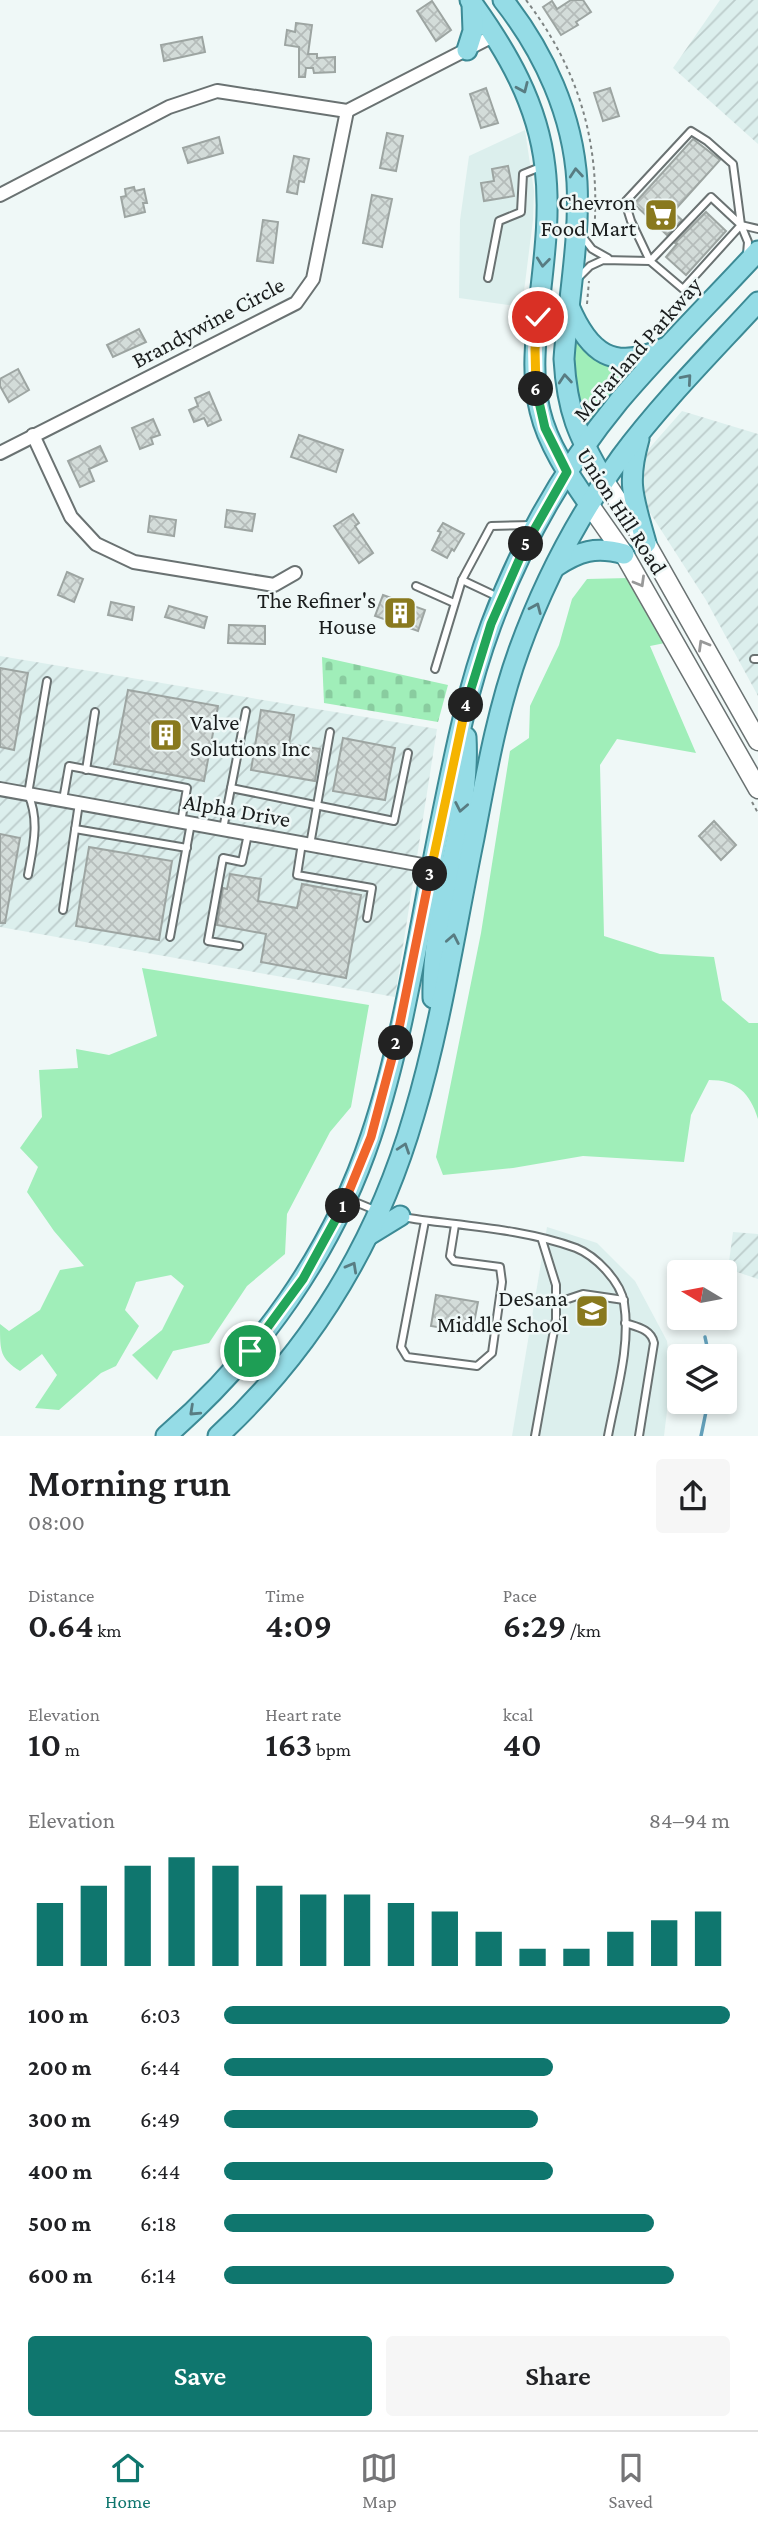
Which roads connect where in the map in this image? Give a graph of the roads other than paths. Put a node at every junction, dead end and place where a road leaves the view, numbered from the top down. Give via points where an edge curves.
1 (503, 0) edge
2 (471, 1) edge
3 (495, 35) junction
4 (537, 49) junction
5 (467, 50) junction
6 (348, 111) junction
7 (545, 165) junction
8 (0, 195) edge
9 (741, 225) junction
10 (576, 228) junction
11 (758, 229) edge
12 (758, 251) edge
13 (610, 259) junction
14 (649, 261) junction
15 (743, 267) junction
16 (488, 278) dead end
17 (569, 297) junction
18 (758, 302) edge
19 (671, 345) junction
20 (642, 430) junction
21 (33, 435) junction
22 (584, 448) junction
23 (0, 453) edge
24 (567, 472) junction
25 (604, 480) junction
26 (589, 504) junction
27 (537, 524) junction
28 (646, 543) junction
29 (624, 554) junction
30 (554, 568) junction
31 (295, 573) dead end
32 (461, 580) junction
33 (416, 586) dead end
34 (501, 598) junction
35 (454, 603) junction
36 (435, 669) dead end
37 (47, 681) dead end
38 (246, 711) dead end
39 (95, 712) dead end
40 (330, 732) dead end
41 (758, 741) edge
42 (408, 753) dead end
43 (86, 770) junction
44 (231, 788) junction
45 (0, 789) edge
46 (758, 789) edge
47 (28, 794) junction
48 (63, 800) junction
49 (79, 803) junction
50 (317, 806) junction
51 (186, 822) junction
52 (75, 829) junction
53 (223, 829) junction
54 (248, 834) junction
55 (306, 844) junction
56 (187, 848) junction
57 (449, 870) junction
58 (28, 874) dead end
59 (63, 910) dead end
60 (367, 919) dead end
61 (170, 937) dead end
62 (239, 946) dead end
63 (347, 1198) junction
64 (380, 1212) junction
65 (400, 1216) junction
66 (425, 1221) junction
67 (455, 1225) junction
68 (369, 1236) junction
69 (542, 1240) junction
70 (624, 1300) junction
71 (556, 1303) junction
72 (625, 1323) junction
73 (166, 1436) edge
74 (218, 1436) edge
75 (535, 1436) edge
76 (608, 1436) edge
77 (639, 1436) edge

1 - 4 main road, Union Hill Road
2 - 3 main road, Union Hill Road
2 - 5 main road via 473,31
3 - 4 main road via 514,33
3 - 5 street
3 -> 7 main road, Union Hill Road via 529,101
10 -> 4 main road, Union Hill Road via 577,183 571,141
5 - 6 street
6 - 8 street via 217,91 169,107
6 - 21 street, Brandywine Circle via 313,279 296,303
7 - 16 lane via 523,174 522,212 499,221
7 -> 24 main road, Union Hill Road via 547,218 535,349 536,389 545,428
9 - 11 lane
9 - 14 lane via 711,197
9 - 14 lane via 683,289
9 - 14 lane via 733,164 691,131 625,202
9 - 15 lane via 748,242
10 - 13 lane via 592,249
10 - 17 main road, Union Hill Road
12 - 15 main road, McFarland Parkway
13 - 14 lane
13 - 17 lane via 590,266
15 - 19 main road, McFarland Parkway
17 - 19 main road via 584,335 608,357 634,358
22 -> 17 main road, Union Hill Road via 565,383
20 -> 18 main road, McFarland Parkway
19 - 22 main road, McFarland Parkway
20 - 25 main road, McFarland Parkway
20 - 28 main road via 631,490
21 - 23 street, Brandywine Circle
21 - 31 street via 71,517 96,544 134,562 274,585
22 - 24 main road, McFarland Parkway
22 - 25 main road, Union Hill Road
24 - 26 main road, Union Hill Road
24 - 27 main road, McFarland Parkway
25 - 26 main road, McFarland Parkway
25 - 28 street, Union Hill Road
26 - 29 street, Union Hill Road
26 - 30 main road, McFarland Parkway
27 - 32 lane via 491,526
27 - 34 main road, McFarland Parkway
41 -> 28 street, Union Hill Road
29 - 30 main road via 582,551
29 -> 46 street, Union Hill Road
57 -> 30 main road, McFarland Parkway via 506,690
32 - 34 lane
32 - 35 lane
33 - 35 lane
34 -> 57 main road, McFarland Parkway via 463,715
35 - 36 lane
37 - 47 lane
38 - 44 lane
39 - 43 lane
40 - 50 lane
42 - 50 lane via 394,821
43 - 48 lane via 69,766
43 - 51 lane via 187,788
44 - 50 lane
44 - 53 lane
45 - 47 street, Alpha Drive
47 - 48 street, Alpha Drive
47 - 58 lane via 36,830
48 - 49 street, Alpha Drive
49 - 51 street, Alpha Drive
49 - 52 lane
50 - 55 lane
51 - 53 street, Alpha Drive
51 - 56 lane
52 - 56 lane
52 - 59 lane
53 - 54 street, Alpha Drive
54 - 55 street, Alpha Drive
54 - 62 lane via 242,862 223,858 208,941
55 - 57 street, Alpha Drive
55 - 60 lane via 297,875 372,888
56 - 61 lane
57 - 63 main road, McFarland Parkway via 371,1137
64 -> 57 main road via 415,1114 435,1030 436,936
63 - 64 lane
63 -> 73 main road, McFarland Parkway via 315,1259 264,1334 221,1384
64 - 65 lane
64 - 68 main road
65 - 66 lane
65 - 68 main road
66 - 67 lane
66 - 67 lane via 401,1347 407,1357 477,1366 492,1353 500,1267 454,1261 450,1256
67 - 69 lane
74 -> 68 main road via 268,1386 310,1334
69 - 70 lane via 579,1249 614,1277
69 - 71 lane via 556,1285
70 - 71 lane via 583,1294
70 - 72 lane
71 - 75 lane
72 - 76 lane
72 - 77 lane via 648,1331 654,1343

